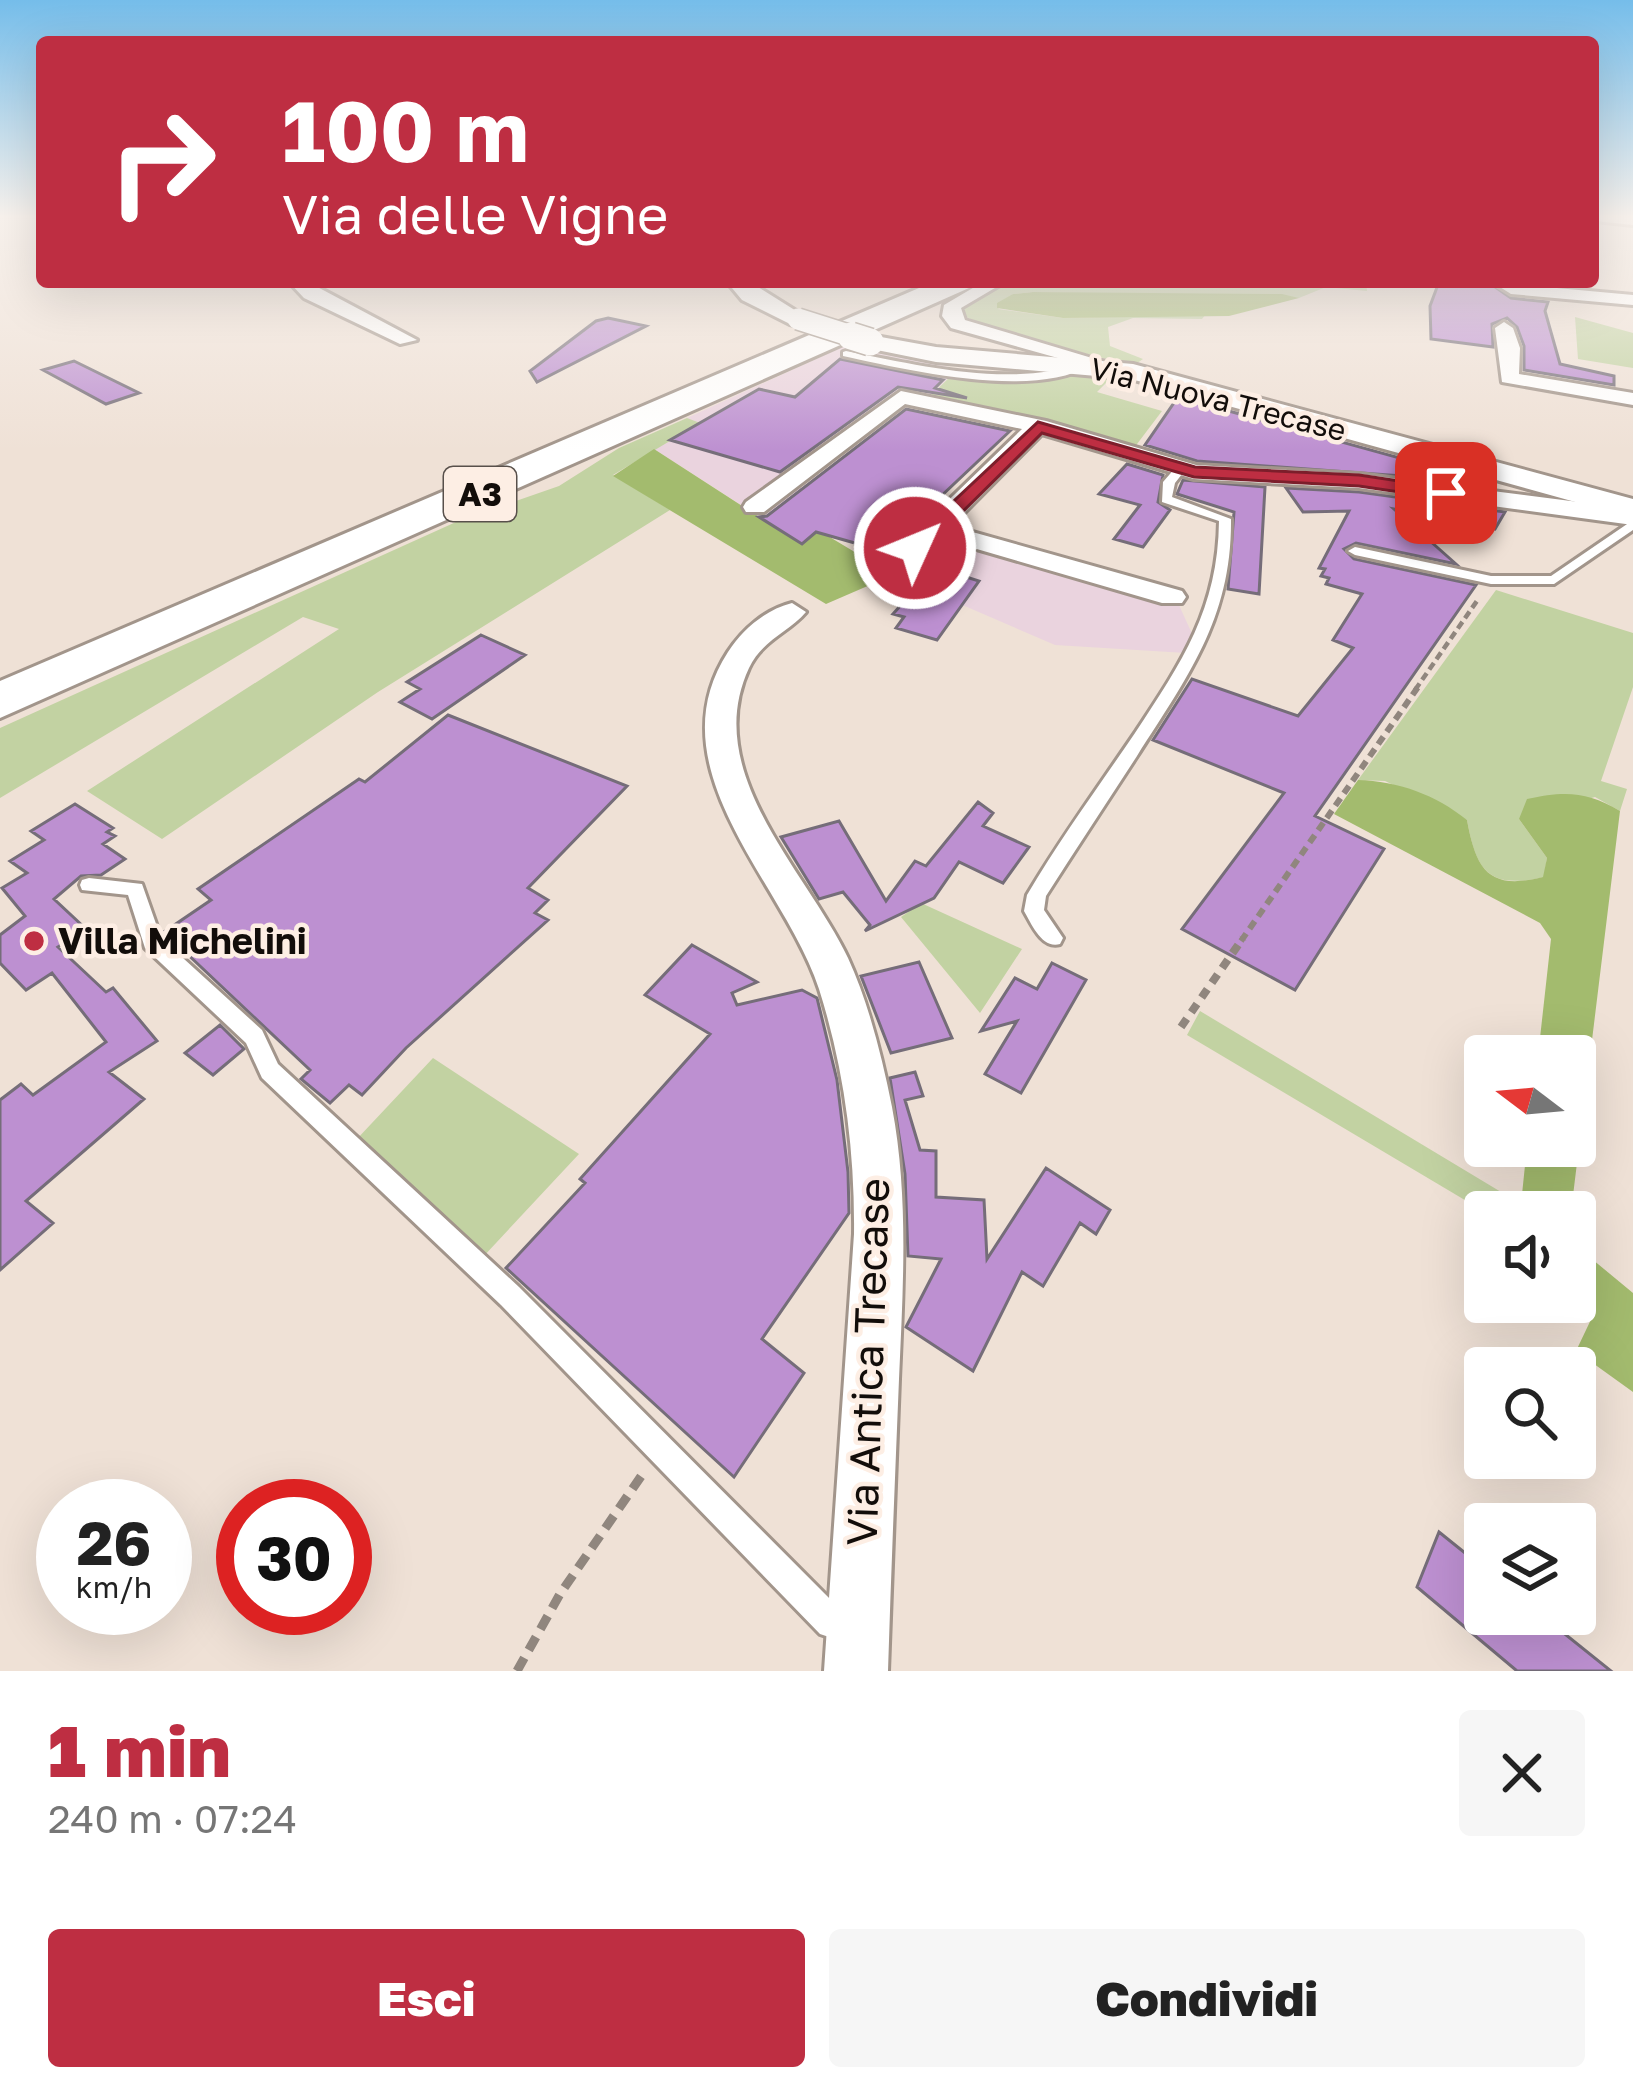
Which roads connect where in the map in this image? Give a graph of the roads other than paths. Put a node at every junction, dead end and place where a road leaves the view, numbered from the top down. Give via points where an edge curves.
1 (312, 295) edge
2 (749, 295) edge
3 (889, 295) edge
4 (928, 295) edge
5 (970, 295) edge
6 (1584, 295) edge
7 (1633, 299) edge
8 (1504, 328) dead end
9 (407, 340) dead end
10 (1066, 360) junction
11 (1633, 399) edge
12 (1038, 427) junction
13 (1180, 469) junction
14 (755, 507) dead end
15 (1633, 517) edge
16 (934, 529) junction
17 (1355, 551) dead end
18 (896, 566) dead end
19 (1172, 597) dead end
20 (792, 612) dead end
21 (0, 670) edge
22 (0, 701) edge
23 (89, 885) dead end
24 (1053, 938) dead end
25 (857, 1650) edge

1 - 9 street
2 - 10 street, Via Nuova Trecase, bridge via 858,348
3 - 21 highway, A3
4 - 22 highway, A3
5 - 10 street via 952,304 955,321
6 - 7 street
8 - 11 street via 1509,378
10 - 15 street, Via Nuova Trecase
12 - 13 street
12 - 14 street via 901,398
12 - 16 street
13 - 15 street via 1359,481
13 - 24 lane via 1166,499 1225,519 1208,626 1037,895 1034,911
15 - 17 lane via 1554,580 1491,580
16 - 18 street
16 - 19 street
20 - 25 street, Via Antica Trecase via 743,645 725,695 722,743 738,807 838,985 870,1109 878,1281
23 - 25 lane via 135,889 152,942 254,1037 270,1070 510,1296

